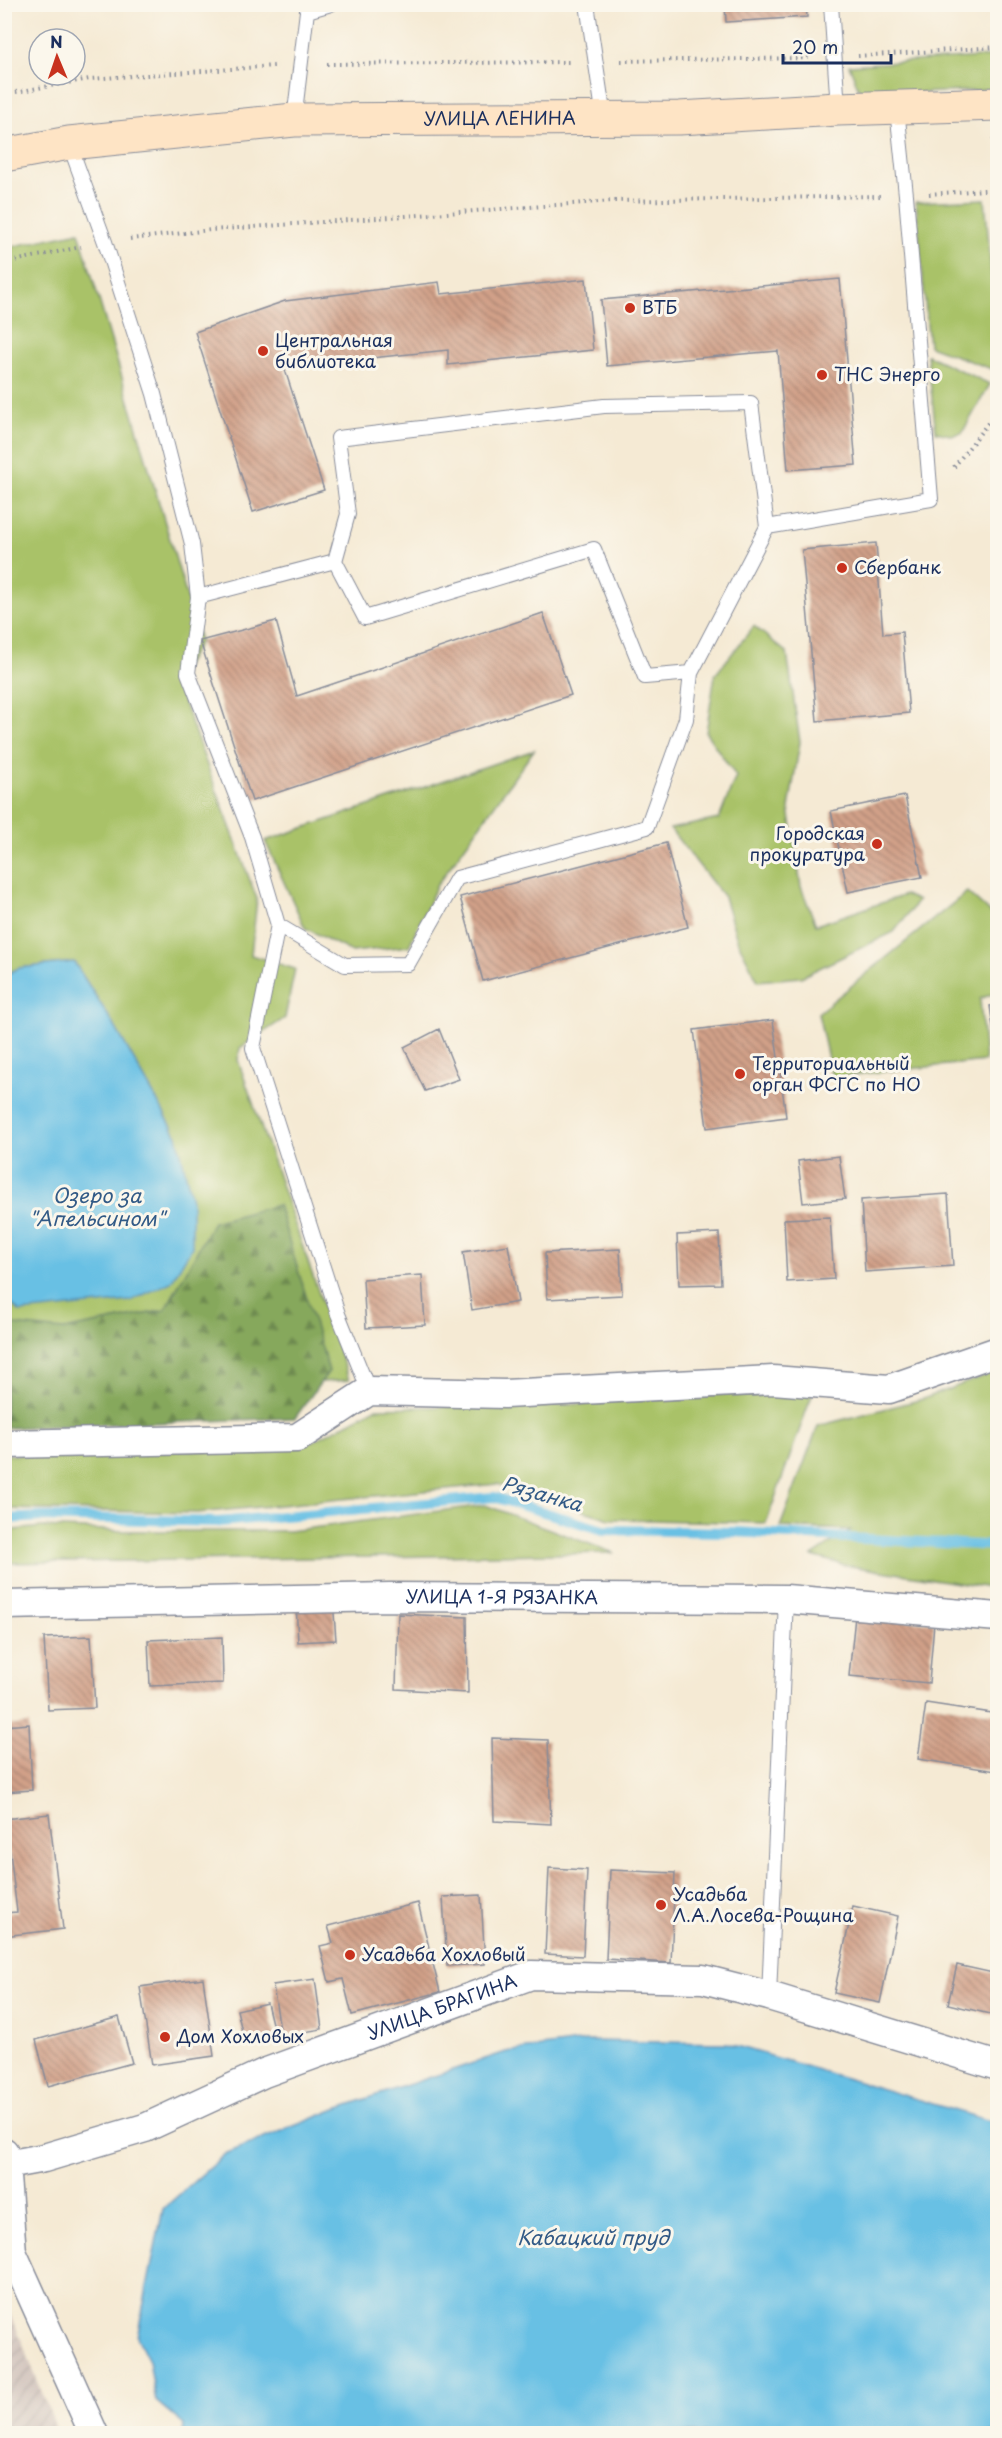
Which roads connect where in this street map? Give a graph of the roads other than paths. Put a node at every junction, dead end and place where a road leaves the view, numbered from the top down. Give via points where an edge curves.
1 (331, 4) edge
2 (586, 4) edge
3 (831, 4) edge
4 (308, 8) edge
5 (998, 104) edge
6 (838, 109) junction
7 (897, 109) junction
8 (604, 118) junction
9 (294, 120) junction
10 (69, 143) junction
11 (4, 155) edge
12 (767, 527) junction
13 (335, 561) junction
14 (198, 597) junction
15 (691, 673) junction
16 (278, 925) junction
17 (998, 1351) edge
18 (369, 1391) junction
19 (4, 1444) edge
20 (786, 1599) junction
21 (4, 1605) edge
22 (998, 1617) edge
23 (769, 1996) junction
24 (998, 2066) edge
25 (5, 2158) edge
26 (94, 2433) edge

1 - 4 lane
2 - 8 lane
3 - 6 lane
4 - 9 lane
5 - 7 main road, УЛИЦА ЛЕНИНА
6 - 7 main road, УЛИЦА ЛЕНИНА
6 - 8 main road, УЛИЦА ЛЕНИНА
7 - 12 lane via 931,499
8 - 9 main road, УЛИЦА ЛЕНИНА
9 - 10 main road, УЛИЦА ЛЕНИНА
10 - 11 main road, УЛИЦА ЛЕНИНА
10 - 14 lane via 154,394 192,544
12 - 13 lane via 751,403 604,405 338,438 348,514
12 - 15 lane
13 - 14 lane
13 - 15 lane via 365,618 594,549 645,677
14 - 16 lane via 188,673 252,837
15 - 16 lane via 686,718 647,827 457,878 408,964 345,965
16 - 18 lane via 253,1048 338,1314
17 - 18 street via 889,1389 773,1380 505,1394
18 - 19 street via 297,1438
20 - 21 street, УЛИЦА 1-Я РЯЗАНКА via 390,1597
20 - 22 street, УЛИЦА 1-Я РЯЗАНКА
20 - 23 lane
23 - 24 street, УЛИЦА БРАГИНА
23 - 25 street, УЛИЦА БРАГИНА via 703,1979 531,1975 264,2073 145,2128 44,2158
25 - 26 street, УЛИЦА БРАГИНА via 12,2252

